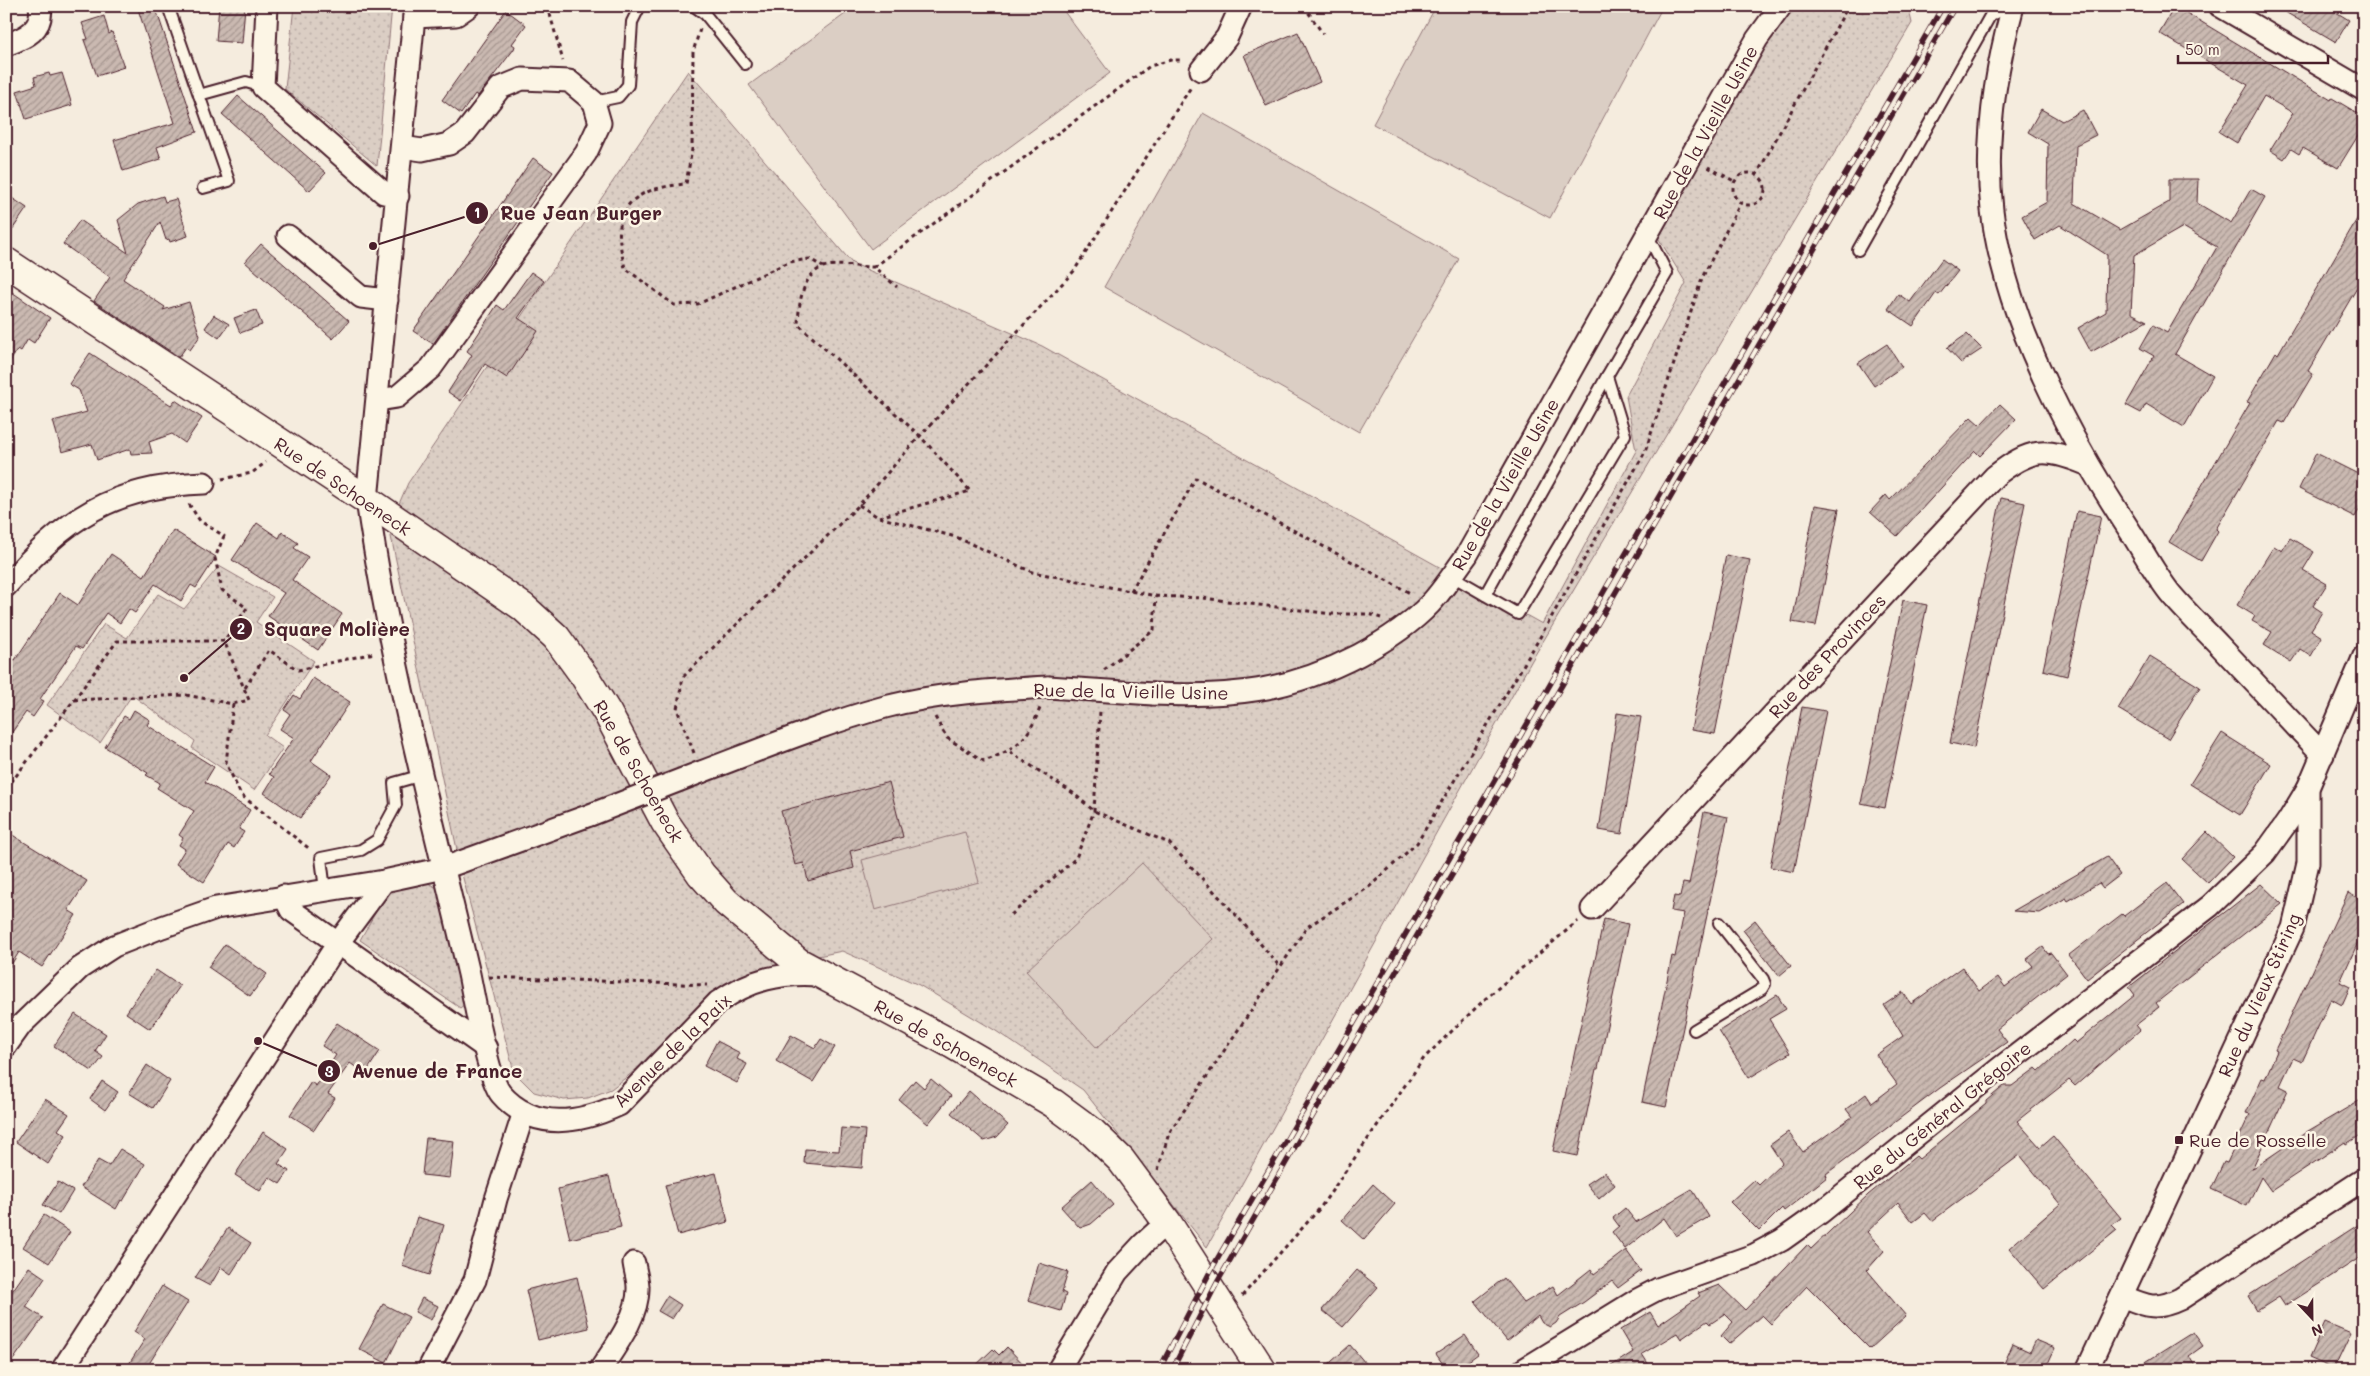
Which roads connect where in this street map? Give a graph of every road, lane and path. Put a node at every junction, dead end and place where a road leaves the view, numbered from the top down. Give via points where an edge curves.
1 (40, 6) edge
2 (168, 6) edge
3 (267, 6) edge
4 (469, 6) edge
5 (550, 6) edge
6 (640, 6) edge
7 (694, 6) edge
8 (1240, 6) edge
9 (1304, 6) edge
10 (1781, 6) edge
11 (1848, 6) edge
12 (2012, 6) edge
13 (2220, 6) edge
14 (415, 12) edge
15 (705, 14) junction
16 (1323, 34) dead end
17 (6, 45) edge
18 (745, 64) dead end
19 (1202, 70) junction
20 (569, 81) junction
21 (263, 87) junction
22 (2364, 90) edge
23 (199, 95) junction
24 (594, 102) junction
25 (402, 147) junction
26 (1691, 157) junction
27 (1756, 176) junction
28 (1736, 182) junction
29 (203, 188) dead end
30 (398, 196) junction
31 (1741, 202) junction
32 (1647, 234) junction
33 (288, 236) dead end
34 (1858, 250) dead end
35 (6, 262) edge
36 (874, 267) junction
37 (823, 268) junction
38 (897, 287) dead end
39 (387, 300) junction
40 (1608, 376) junction
41 (378, 400) junction
42 (920, 436) junction
43 (273, 440) junction
44 (2086, 464) junction
45 (204, 483) joint
46 (176, 484) junction
47 (367, 500) junction
48 (860, 505) junction
49 (878, 517) junction
50 (1452, 576) junction
51 (6, 586) edge
52 (1131, 591) junction
53 (1485, 595) junction
54 (1156, 596) junction
55 (1430, 603) junction
56 (1405, 626) junction
57 (224, 641) junction
58 (395, 649) junction
59 (2364, 656) edge
60 (1102, 672) dead end
61 (1048, 687) junction
62 (244, 688) junction
63 (925, 699) junction
64 (74, 700) junction
65 (233, 704) junction
66 (1100, 708) dead end
67 (1010, 752) junction
68 (2323, 755) junction
69 (701, 772) junction
70 (422, 775) junction
71 (2308, 788) junction
72 (6, 789) edge
73 (1094, 811) junction
74 (321, 858) junction
75 (444, 868) junction
76 (384, 881) junction
77 (325, 890) junction
78 (284, 896) junction
79 (1592, 909) joint
80 (1011, 915) dead end
81 (1719, 922) dead end
82 (338, 943) junction
83 (1280, 968) junction
84 (821, 975) junction
85 (469, 976) junction
86 (737, 989) junction
87 (14, 1020) edge
88 (1694, 1030) dead end
89 (6, 1046) edge
90 (486, 1048) junction
91 (524, 1112) junction
92 (2364, 1179) edge
93 (1140, 1187) junction
94 (1167, 1222) junction
95 (634, 1263) dead end
96 (2122, 1296) junction
97 (1226, 1314) junction
98 (62, 1370) edge
99 (428, 1370) edge
100 (600, 1370) edge
101 (1058, 1370) edge
102 (1262, 1370) edge
103 (1522, 1370) edge
104 (2088, 1370) edge

1 - 17 street via 36,29 25,38
2 - 23 lane
3 - 21 street
4 - 14 street via 456,15
5 - 20 path
6 - 24 lane via 632,22 628,85 618,98
7 - 15 lane
8 - 19 street via 1227,37
9 - 16 path
10 - 26 street, Rue de la Vieille Usine via 1757,38
11 - 27 path
12 - 34 lane via 1990,16
12 - 44 street via 1996,84 1990,139 1992,210 2016,308
13 - 22 street
14 - 25 street, Avenue de la Paix
15 - 18 lane
15 - 37 path via 693,52 692,149 686,184 651,189 629,203 620,225 624,268 674,305 698,304 789,262 810,259
19 - 36 path via 1188,59 1150,66
19 - 42 path via 1074,271
20 - 24 street
20 - 25 street via 522,79 500,88 464,133 450,144 422,150
21 - 23 lane via 246,82
21 - 30 street via 384,193
23 - 29 lane via 229,181
24 - 41 street via 600,123 586,153 431,368 397,397
25 - 30 street, Avenue de la Paix
26 - 28 path
26 - 32 street, Rue de la Vieille Usine
27 - 28 path via 1752,173 1739,176
27 - 31 path via 1763,179 1766,191 1760,202 1747,206
28 - 31 path via 1733,187 1736,199
30 - 39 street, Avenue de la Paix
31 - 83 path via 1702,278 1645,452 1422,835 1369,887 1307,927
32 - 40 lane via 1667,273
32 - 50 street, Rue de la Vieille Usine via 1467,555
33 - 39 street via 361,298
35 - 43 main road, Rue de Schoeneck
36 - 37 path
36 - 38 path
37 - 42 path via 811,278 799,299 798,324
39 - 41 street, Avenue de la Paix
40 - 53 lane
40 - 53 lane via 1625,435 1518,614
41 - 47 street, Avenue de la Paix
42 - 48 path
42 - 49 path via 970,491
43 - 45 path via 268,460 252,473
43 - 47 main road, Rue de Schoeneck
44 - 68 street via 2169,592
44 - 79 street, Rue des Provinces via 2043,452 2026,455 1994,476
45 - 46 street
46 - 51 street via 137,491 98,505 67,526
46 - 57 path via 200,521 224,536 215,558 222,590 247,608
47 - 58 street, Avenue de la Paix
47 - 84 main road, Rue de Schoeneck via 523,606 556,638 608,714 665,822 701,874 761,934
48 - 49 path
48 - 69 path via 683,677 677,709
49 - 52 path via 956,537 1032,572
50 - 53 lane
50 - 55 street, Rue de la Vieille Usine
52 - 54 path
52 - 55 path via 1196,478
54 - 56 path via 1204,598 1332,614 1369,614
54 - 60 path via 1154,630
55 - 56 street, Rue de la Vieille Usine
56 - 61 street, Rue de la Vieille Usine, bridge via 1335,668 1268,689 1201,696
57 - 62 path
57 - 64 path via 117,641
58 - 62 path via 298,670 269,650
58 - 70 street, Avenue de la Paix
59 - 68 street, Rue du Vieux Stiring
61 - 63 street, Rue de la Vieille Usine
61 - 67 path via 1033,726
62 - 65 path via 249,700
63 - 67 path via 948,738 984,761
63 - 69 street, Rue de la Vieille Usine via 806,731
64 - 65 path via 186,695
64 - 72 path
65 - 74 path via 226,763 241,795
66 - 73 path
67 - 73 path via 1073,793
68 - 71 street, Rue du Vieux Stiring
69 - 75 street, Rue de la Vieille Usine, bridge
70 - 74 lane via 394,783 396,805 377,840 361,850
70 - 75 street, Avenue de la Paix
71 - 96 street, Rue du Vieux Stiring via 2308,863 2293,928
71 - 103 street, Rue du Général Grégoire via 2265,853 2210,906 2000,1068 1820,1213 1754,1255 1644,1296
73 - 80 path via 1076,858
73 - 83 path via 1169,843
74 - 77 lane
75 - 76 street, Rue de la Vieille Usine
75 - 85 street, Avenue de la Paix
76 - 77 street, Rue de la Vieille Usine
76 - 82 street
77 - 78 street, Rue de la Vieille Usine
78 - 82 street via 291,910
78 - 87 street, Rue de la Vieille Usine via 216,908 114,946 80,968
79 - 97 path via 1485,998 1424,1058 1320,1208
81 - 88 lane via 1765,984 1762,989
82 - 90 street
82 - 98 street
83 - 93 path via 1169,1134 1156,1177
84 - 86 street, Avenue de la Paix via 781,974
84 - 93 main road, Rue de Schoeneck via 952,1044 1053,1103 1121,1160
85 - 86 path via 717,986 732,978
85 - 90 street, Avenue de la Paix
86 - 91 street, Avenue de la Paix via 718,1002 619,1105 566,1122 546,1120
87 - 89 street, Rue de la Vieille Usine
90 - 91 street, Avenue de la Paix via 500,1094
91 - 99 street via 496,1199 475,1280
92 - 96 street via 2171,1303 2147,1306
93 - 94 main road, Rue de Schoeneck
94 - 97 main road, Rue de Schoeneck
94 - 101 street via 1117,1272
95 - 100 street via 638,1289 634,1310
96 - 104 street
97 - 102 main road, Rue de Schoeneck

